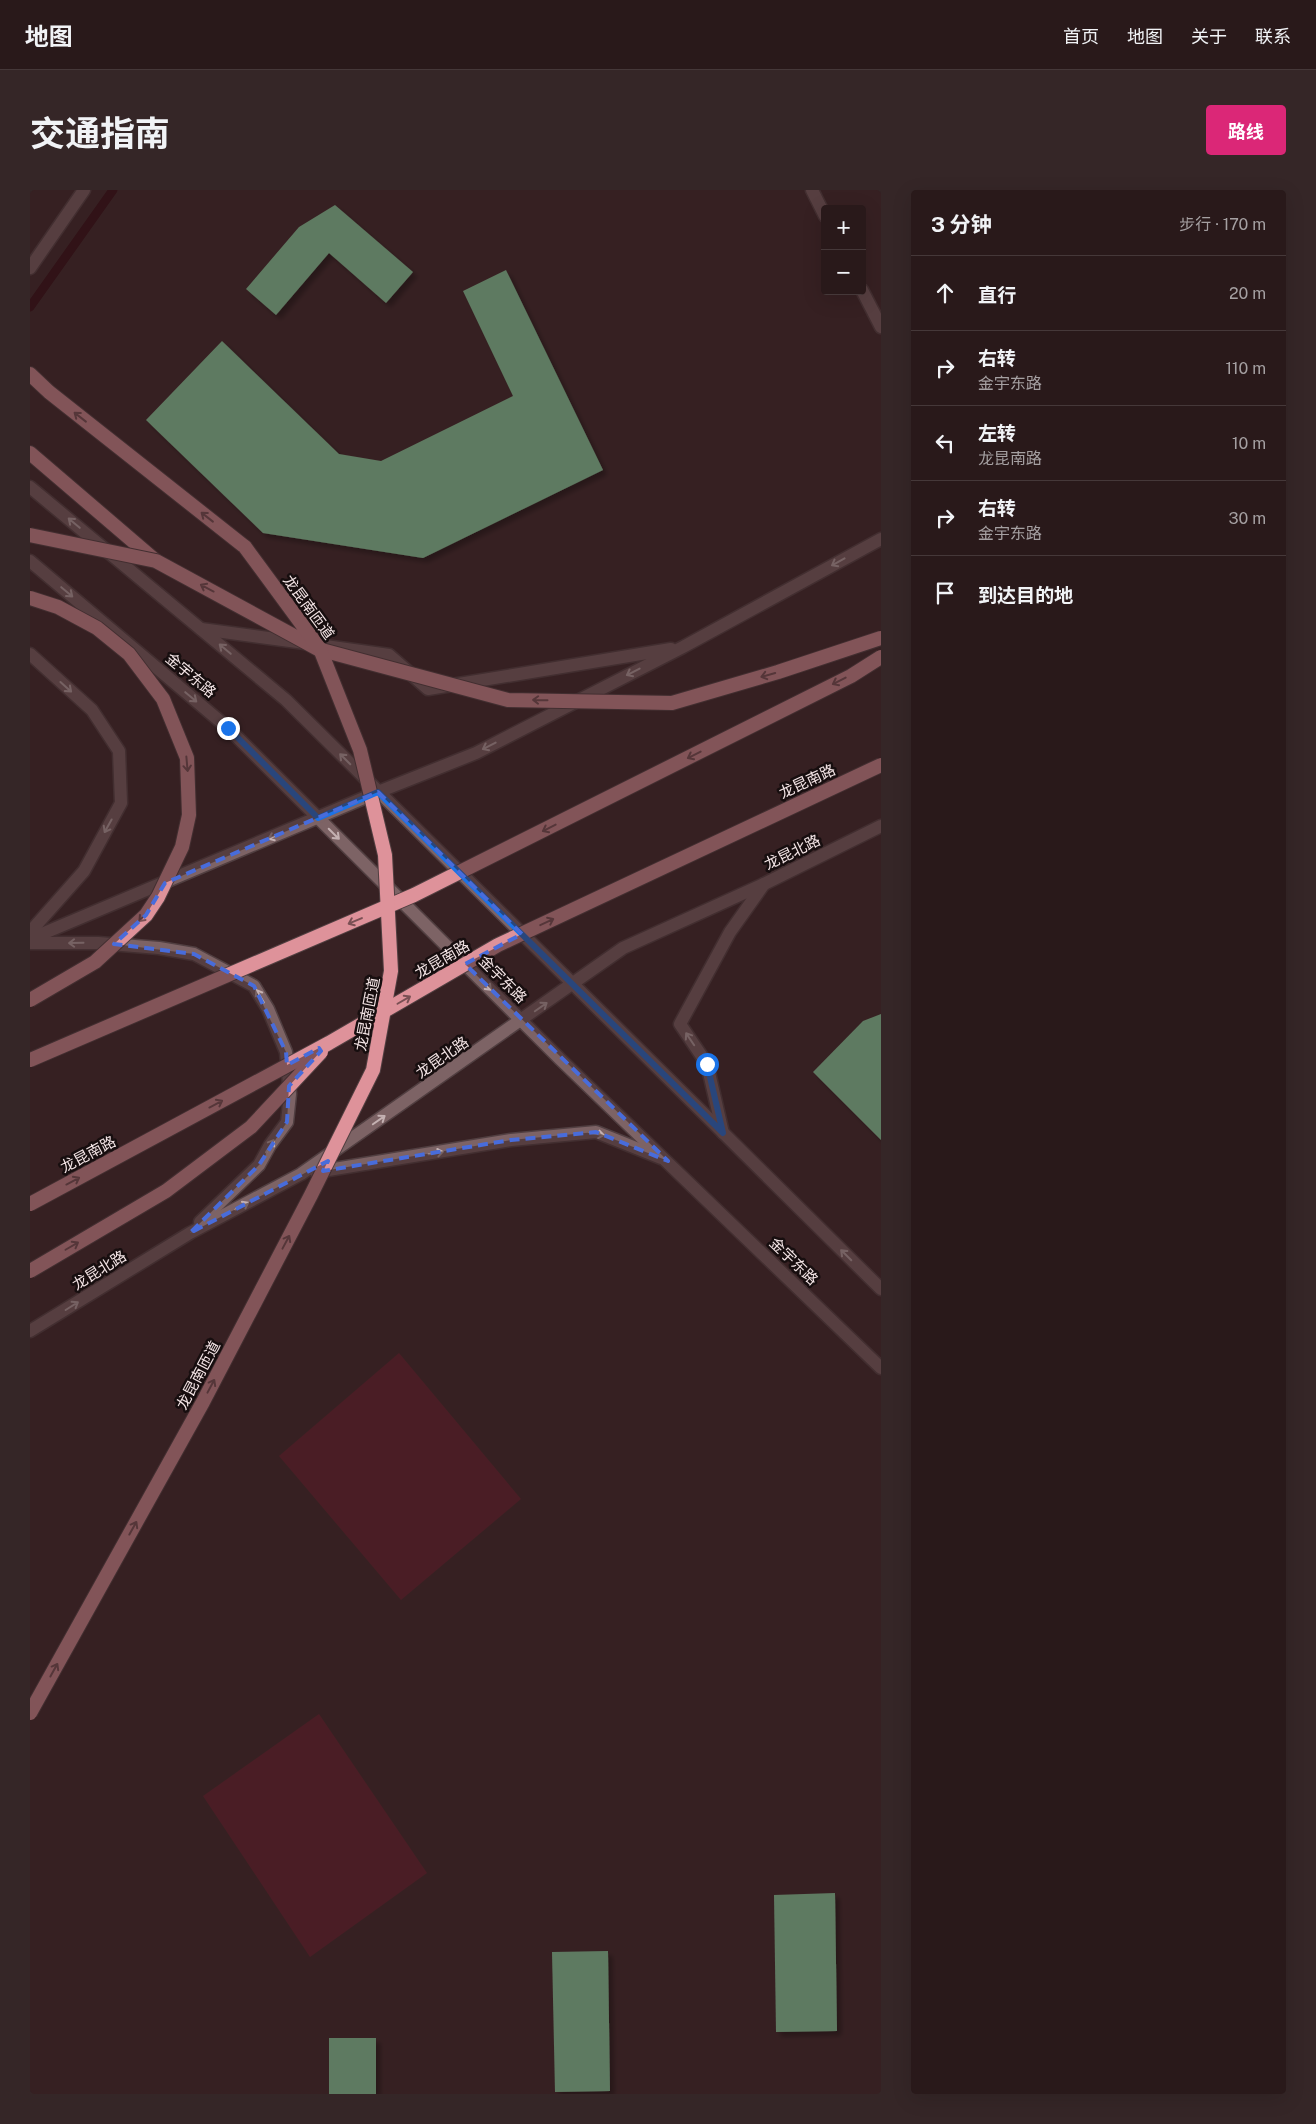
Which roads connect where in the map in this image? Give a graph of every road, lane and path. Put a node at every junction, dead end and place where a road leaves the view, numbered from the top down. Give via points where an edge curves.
1 (84, 190) edge
2 (812, 190) edge
3 (821, 208) edge
4 (30, 268) edge
5 (865, 295) edge
6 (881, 327) edge
7 (30, 374) edge
8 (30, 453) edge
9 (30, 487) edge
10 (30, 535) edge
11 (881, 539) edge
12 (30, 561) edge
13 (156, 561) junction
14 (30, 598) edge
15 (201, 629) junction
16 (881, 638) edge
17 (683, 646) junction
18 (30, 654) edge
19 (881, 657) edge
20 (881, 764) edge
21 (378, 792) junction
22 (318, 818) junction
23 (881, 826) edge
24 (764, 884) junction
25 (30, 932) edge
26 (30, 939) edge
27 (30, 944) edge
28 (573, 985) junction
29 (30, 1000) edge
30 (522, 1021) junction
31 (329, 1043) junction
32 (30, 1060) edge
33 (723, 1133) junction
34 (668, 1161) junction
35 (301, 1174) junction
36 (30, 1204) edge
37 (190, 1233) junction
38 (30, 1271) edge
39 (881, 1289) edge
40 (30, 1331) edge
41 (881, 1368) edge
42 (30, 1713) edge

1 - 4 main road
2 - 3 main road
5 - 6 main road
42 -> 7 highway, 龙昆南匝道, bridge via 203,1402 368,1079 391,971 385,855 360,750 320,649 246,547
8 - 13 highway
15 -> 9 main road
10 - 13 highway, bridge
11 -> 17 main road
12 -> 22 main road, 金宇东路 via 228,728
16 -> 13 highway, bridge via 672,704 508,700 318,649
14 -> 29 highway, bridge via 58,607 97,628 129,654 163,699 187,758 189,815 182,848 146,915 95,962
15 - 17 main road via 389,655 428,689
21 -> 15 main road via 286,700
17 -> 21 main road via 476,753
18 -> 25 main road via 92,710 120,751 121,803 84,871
19 -> 32 highway, bridge via 851,676 414,895
31 -> 20 highway, 龙昆南路, bridge via 498,946
21 - 22 main road
21 - 28 main road
22 -> 26 main road
22 -> 30 main road, 金宇东路
23 - 24 main road, 龙昆北路
24 - 28 main road, 龙昆北路 via 623,948
33 -> 24 main road via 707,1064 680,1024 730,932
37 -> 27 main road via 259,1165 287,1122 290,1094 286,1052 268,1009 254,986 194,954 98,943
30 -> 28 main road, 龙昆北路
28 - 33 main road
30 - 34 main road, 金宇东路
35 -> 30 main road, 龙昆北路
36 -> 31 highway, 龙昆南路, bridge
38 -> 31 highway, bridge via 166,1191 251,1127
39 -> 33 main road
35 -> 34 main road via 512,1140 596,1132
34 - 41 main road, 金宇东路
37 -> 35 main road, 龙昆北路
40 -> 37 main road, 龙昆北路

